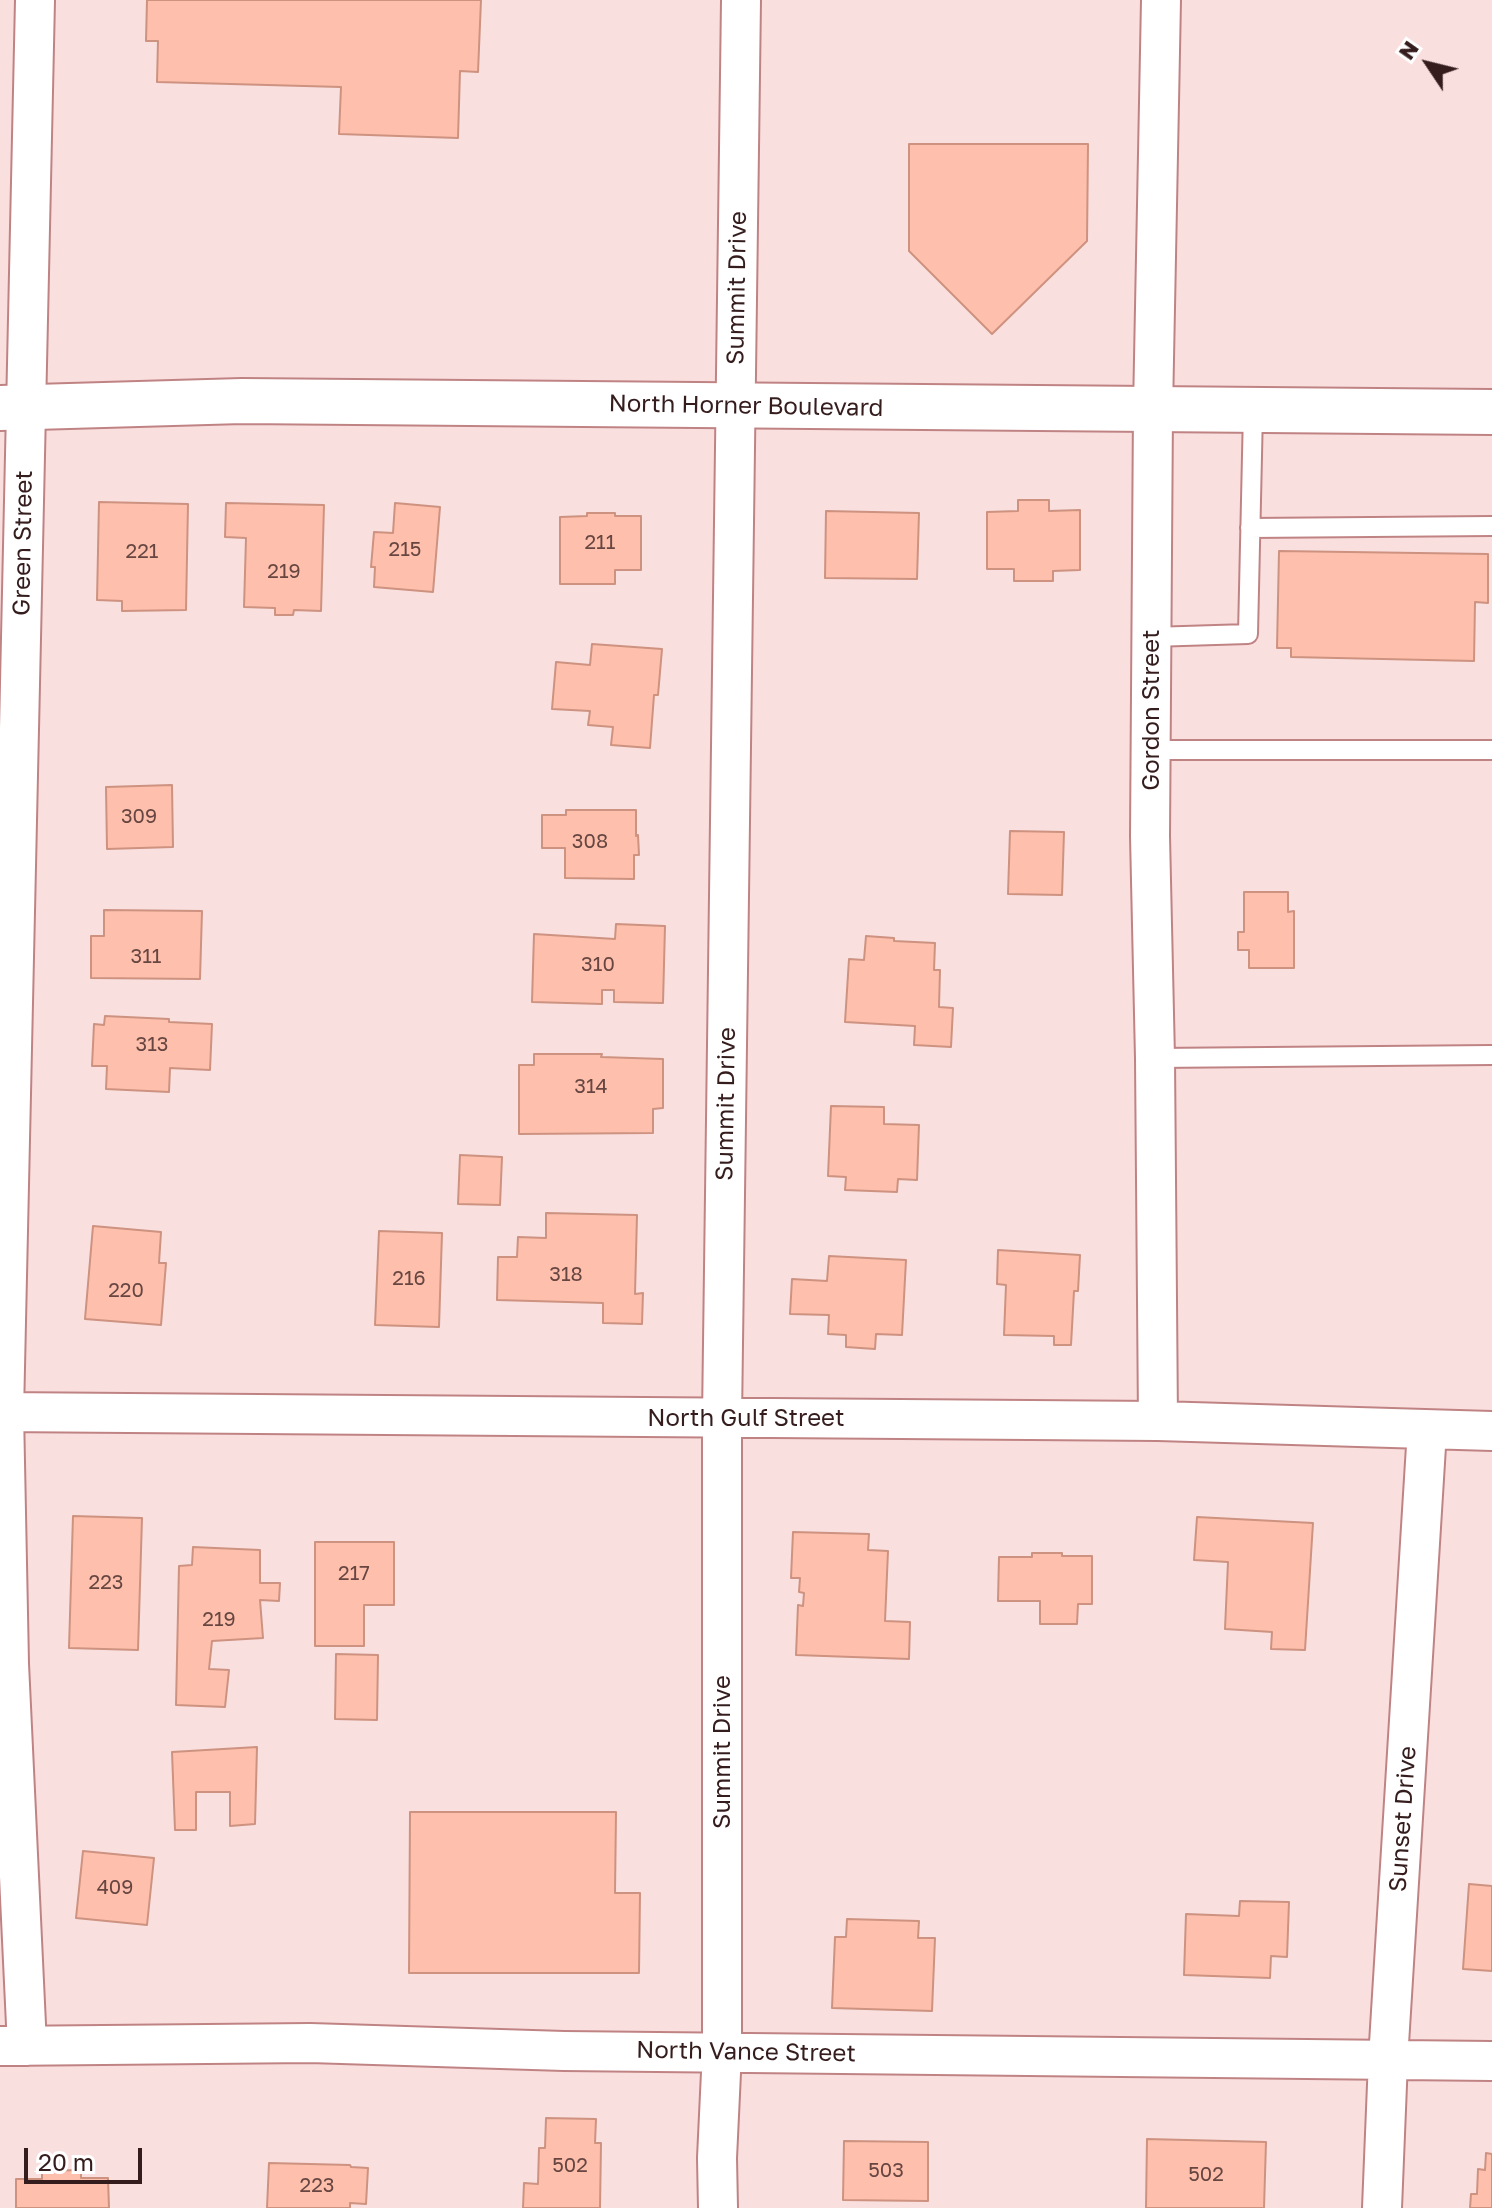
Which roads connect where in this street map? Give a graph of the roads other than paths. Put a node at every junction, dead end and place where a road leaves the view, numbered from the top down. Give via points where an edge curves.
1 (35, 0) edge
2 (741, 0) edge
3 (1161, 0) edge
4 (735, 406) junction
5 (13, 408) edge
6 (1153, 410) junction
7 (1253, 411) junction
8 (1492, 412) edge
9 (1492, 526) edge
10 (1250, 528) junction
11 (1151, 637) junction
12 (1151, 750) junction
13 (1492, 750) edge
14 (1492, 1055) edge
15 (1155, 1058) junction
16 (2, 1412) edge
17 (722, 1418) junction
18 (1158, 1421) junction
19 (1427, 1430) junction
20 (1492, 1431) edge
21 (13, 2046) edge
22 (722, 2051) junction
23 (1388, 2060) junction
24 (1492, 2061) edge
25 (718, 2208) edge
26 (1382, 2208) edge

1 - 5 street, Green Street
2 - 4 street, Summit Drive
3 - 6 street, Gordon Street
4 - 5 main road, North Horner Boulevard via 242,401
4 - 6 main road, North Horner Boulevard
4 - 17 street, Summit Drive
5 - 16 street, Green Street
6 - 7 main road, North Horner Boulevard
6 - 11 street, Gordon Street
7 - 8 main road, North Horner Boulevard
7 - 10 lane
9 - 10 lane
10 - 11 lane via 1248,634
11 - 12 street, Gordon Street
12 - 13 lane
12 - 15 street, Gordon Street
14 - 15 lane
15 - 18 street, Gordon Street
16 - 17 street, North Gulf Street
16 - 21 street, Green Street
17 - 18 street, North Gulf Street
17 - 22 street, Summit Drive
18 - 19 street, North Gulf Street
19 - 20 street, North Gulf Street
19 - 23 street, Sunset Drive
21 - 22 street, North Vance Street via 310,2043
22 - 23 street, North Vance Street
22 - 25 street, Summit Drive
23 - 24 street, North Vance Street
23 - 26 street, Sunset Drive

